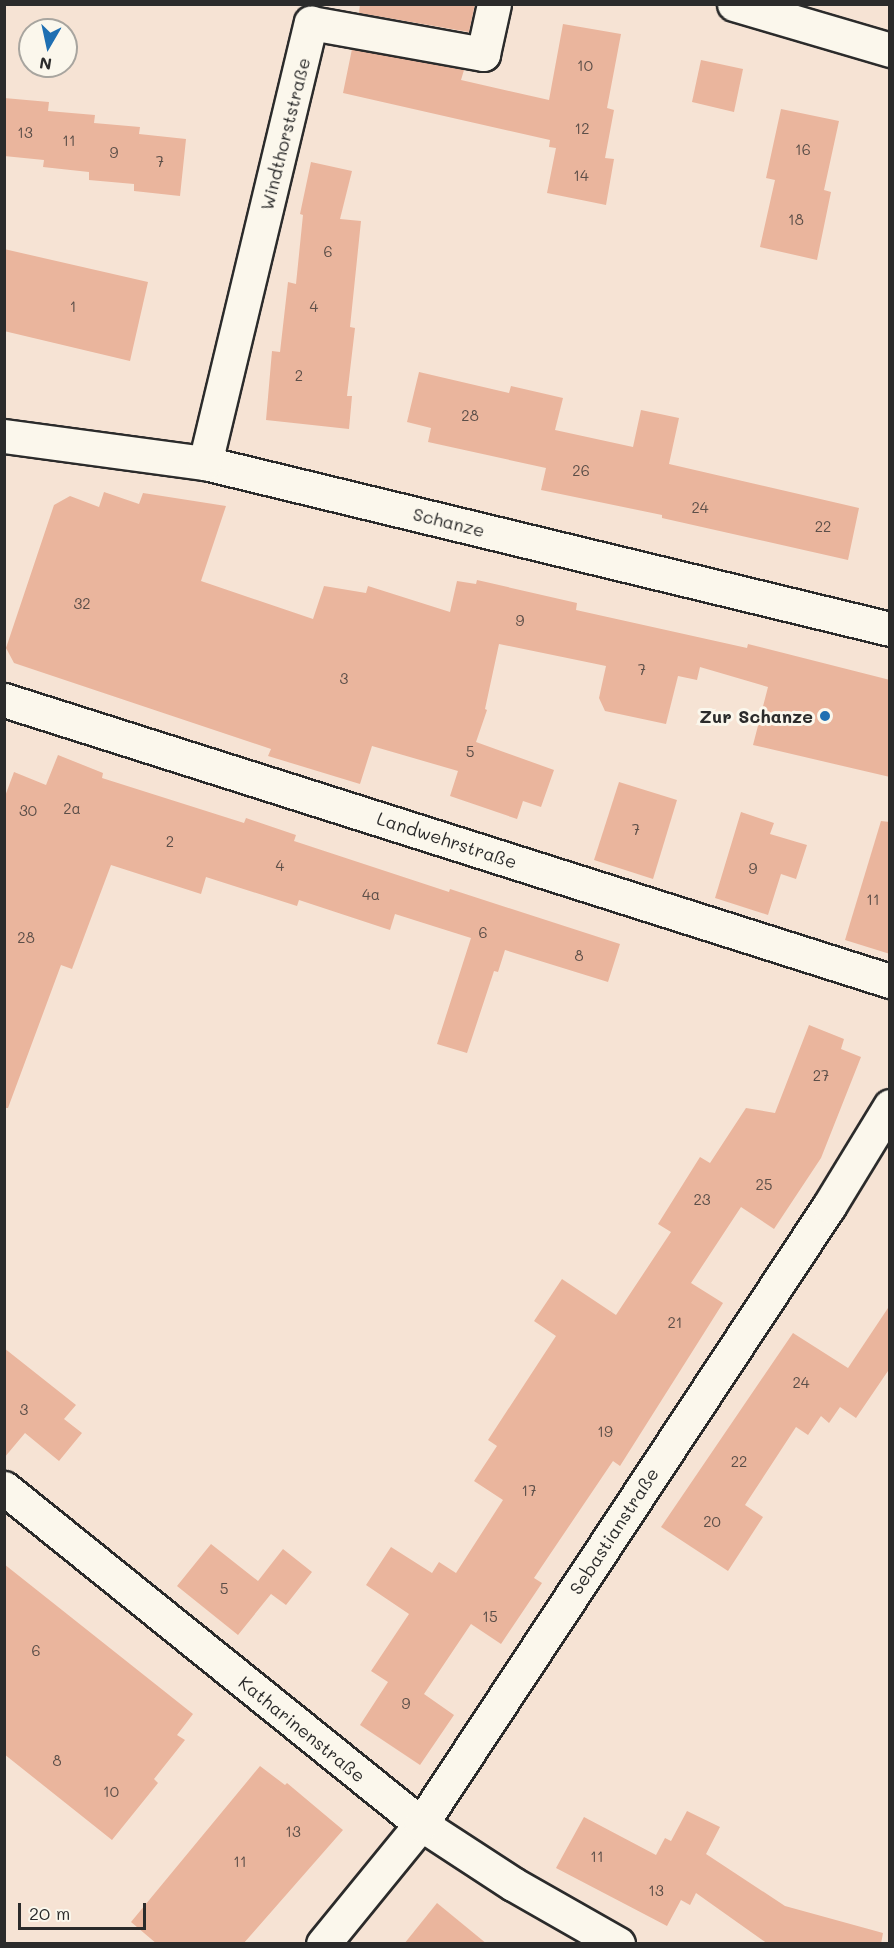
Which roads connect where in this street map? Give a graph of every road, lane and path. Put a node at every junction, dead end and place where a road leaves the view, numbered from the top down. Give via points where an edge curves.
1 (494, 4) edge
2 (734, 4) edge
3 (890, 50) edge
4 (4, 436) edge
5 (205, 463) junction
6 (890, 629) edge
7 (4, 700) edge
8 (890, 981) edge
9 (890, 1106) edge
10 (4, 1488) edge
11 (421, 1824) junction
12 (323, 1944) edge
13 (618, 1944) edge

1 - 5 street, Windthorststraße via 483,54 311,23
2 - 3 street
4 - 5 street, Schanze
5 - 6 street, Schanze
7 - 8 street, Landwehrstraße
9 - 11 street, Sebastianstraße via 829,1206
10 - 11 street, Katharinenstraße
11 - 12 street, Sebastianstraße
11 - 13 street, Katharinenstraße via 513,1884

